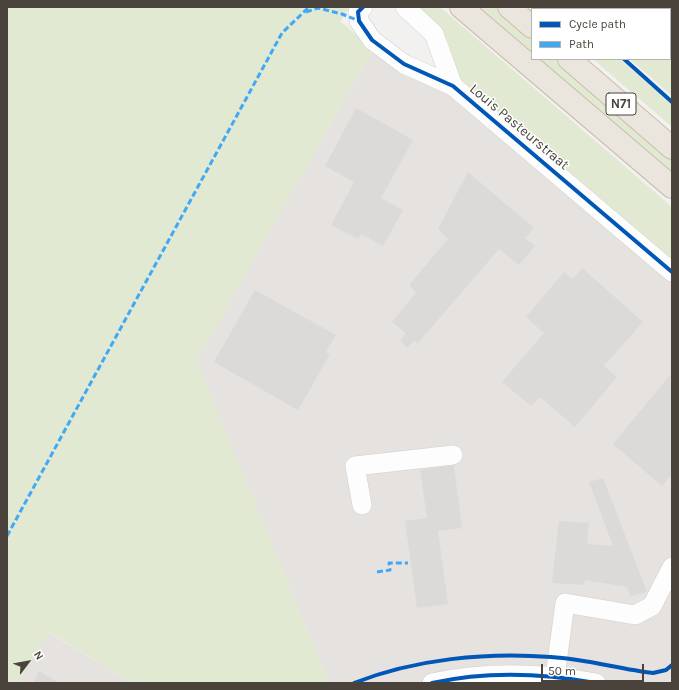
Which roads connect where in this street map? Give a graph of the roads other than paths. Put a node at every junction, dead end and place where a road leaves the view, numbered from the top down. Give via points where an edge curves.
1 (362, 7) edge
2 (405, 7) edge
3 (461, 7) edge
4 (509, 7) edge
5 (531, 26) edge
6 (570, 60) edge
7 (453, 86) junction
8 (672, 148) edge
9 (672, 187) edge
10 (672, 272) edge
11 (453, 455) dead end
12 (362, 505) dead end
13 (672, 568) edge
14 (555, 677) junction
15 (432, 683) edge
16 (596, 683) edge

1 - 7 street, Louis Pasteurstraat via 358,12 359,21 372,40 404,64
2 - 7 street, Louis Pasteurstraat via 434,34
3 - 9 highway, N71
4 - 5 highway
6 - 8 highway, N71
7 - 10 street, Louis Pasteurstraat
11 - 12 street via 355,466
13 - 14 street via 652,606 634,615 565,603
14 - 15 street via 492,676
14 - 16 street

